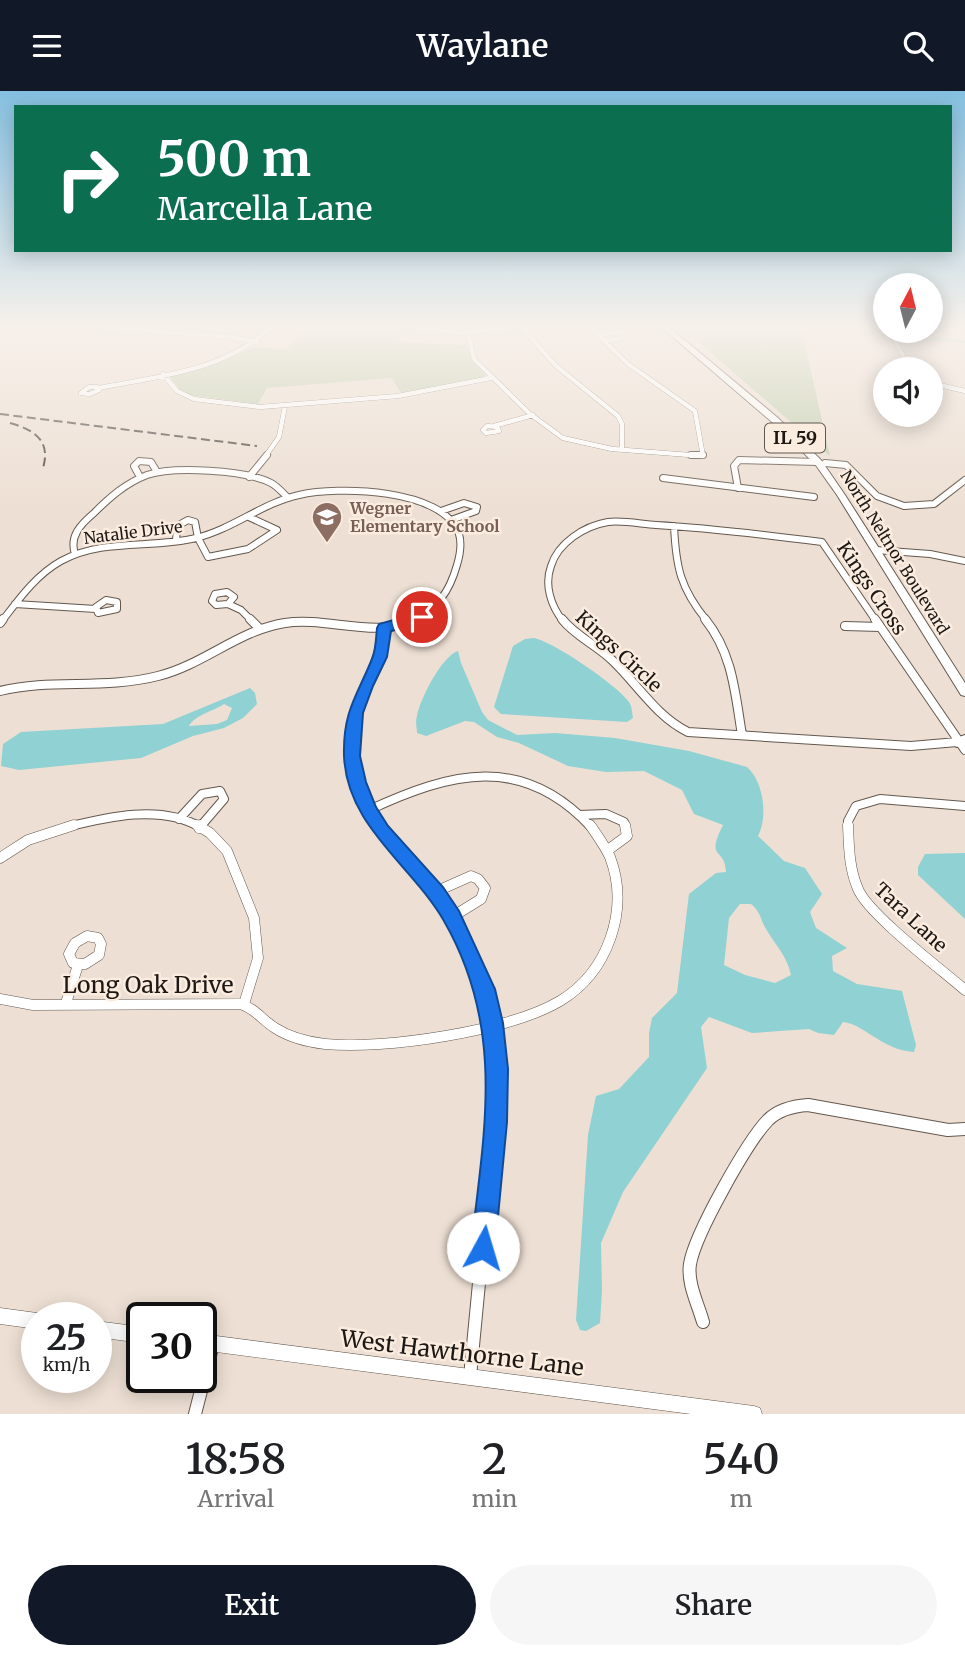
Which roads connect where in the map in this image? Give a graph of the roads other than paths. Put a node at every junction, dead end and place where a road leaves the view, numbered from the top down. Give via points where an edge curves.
1 (174, 388) edge
2 (438, 388) edge
3 (503, 388) edge
4 (583, 388) edge
5 (662, 388) edge
6 (736, 388) edge
7 (745, 388) edge
8 (946, 388) edge
9 (965, 391) edge
10 (285, 406) junction
11 (533, 415) junction
12 (494, 426) dead end
13 (622, 449) junction
14 (822, 463) junction
15 (157, 472) junction
16 (140, 477) junction
17 (249, 477) junction
18 (663, 478) dead end
19 (965, 480) edge
20 (738, 488) junction
21 (287, 497) junction
22 (814, 497) dead end
23 (854, 508) joint
24 (441, 511) junction
25 (249, 517) junction
26 (451, 520) junction
27 (674, 526) junction
28 (728, 530) joint
29 (198, 538) junction
30 (176, 541) junction
31 (880, 550) junction
32 (75, 554) junction
33 (965, 561) edge
34 (15, 604) junction
35 (228, 604) dead end
36 (96, 609) dead end
37 (0, 623) edge
38 (845, 626) dead end
39 (880, 627) junction
40 (384, 628) junction
41 (260, 629) junction
42 (965, 676) edge
43 (0, 691) edge
44 (965, 692) edge
45 (742, 735) junction
46 (963, 743) edge
47 (965, 806) edge
48 (369, 810) junction
49 (579, 814) junction
50 (179, 819) junction
51 (199, 828) junction
52 (608, 850) junction
53 (0, 858) edge
54 (435, 891) junction
55 (452, 917) junction
56 (78, 965) dead end
57 (965, 989) edge
58 (0, 999) edge
59 (66, 1003) junction
60 (244, 1005) junction
61 (493, 1023) junction
62 (965, 1129) edge
63 (0, 1316) edge
64 (21, 1319) edge
65 (703, 1322) dead end
66 (217, 1344) edge
67 (470, 1377) junction
68 (199, 1393) edge
69 (195, 1414) edge
70 (754, 1414) edge

1 - 10 street via 199,400
2 - 10 street
3 - 11 street
4 - 13 street via 618,416
5 - 13 street via 695,411 703,456
6 - 14 main road, North Neltnor Boulevard / IL 59
7 - 14 main road, North Neltnor Boulevard / IL 59 via 796,432
8 - 9 street
10 - 17 street via 281,436
11 - 12 street
11 - 13 street via 563,439
14 - 19 street via 846,465 877,496 904,506 934,504
14 - 20 street via 739,460 734,465
14 - 23 main road, North Neltnor Boulevard / IL 59
15 - 16 street
15 - 16 street via 149,461 139,461 134,467
15 - 17 street via 186,469
16 - 32 street via 115,490 79,526 72,539
17 - 21 street via 271,482
18 - 20 street
20 - 22 street
21 - 24 street, Natalie Drive via 350,490 410,499
21 - 25 street, Natalie Drive
23 - 31 main road, North Neltnor Boulevard / IL 59
24 - 26 street
24 - 26 street via 470,502 477,507
25 - 29 street, Natalie Drive
25 - 29 street via 277,530 248,549 214,557 207,555
26 - 40 street via 461,547 451,588 422,617
27 - 28 street, Kings Circle
27 - 45 street via 681,584 726,652
27 - 45 street, Kings Circle via 608,522 576,535 554,557 548,594 569,628 612,661 670,723 688,732
28 - 39 street, Kings Cross via 822,542
29 - 30 street, Natalie Drive
29 - 30 street via 195,522 183,520 177,526
30 - 32 street, Natalie Drive via 109,546
31 - 33 street
31 - 42 main road, North Neltnor Boulevard / IL 59
31 - 44 main road, North Neltnor Boulevard / IL 59
32 - 34 street, Natalie Drive via 41,574
34 - 36 street
34 - 37 street, Natalie Drive
35 - 41 street
38 - 39 street
39 - 46 street, Kings Cross
40 - 41 street via 309,620
40 - 48 street via 382,652 360,698 353,729 355,773
41 - 43 street via 200,662 158,677 104,686 36,684
45 - 46 street via 911,747
47 - 57 street, Tara Lane via 873,800 856,806 848,821 850,868 859,893
48 - 49 street via 435,782 489,775 533,785
48 - 54 street via 399,853
49 - 52 street
49 - 52 street via 606,814 624,822 626,836
50 - 51 street
50 - 51 street via 201,794 220,790 224,799
50 - 53 street via 139,814 102,819 35,837
51 - 60 street via 224,848 256,921 259,962
52 - 61 street, Long Oak Drive via 618,889 617,914 598,963 573,992 552,1005
54 - 55 street
54 - 55 street via 471,876 483,883 481,898
55 - 61 street via 479,971
56 - 59 street
58 - 59 street, Long Oak Drive via 33,1005
59 - 60 street, Long Oak Drive
60 - 61 street, Long Oak Drive via 289,1035 343,1045 405,1041
61 - 67 street via 498,1069 496,1122
62 - 65 street via 948,1130 808,1105 767,1120 693,1254 690,1265
63 - 64 street
66 - 67 street, West Hawthorne Lane
67 - 70 street, West Hawthorne Lane
68 - 69 street

